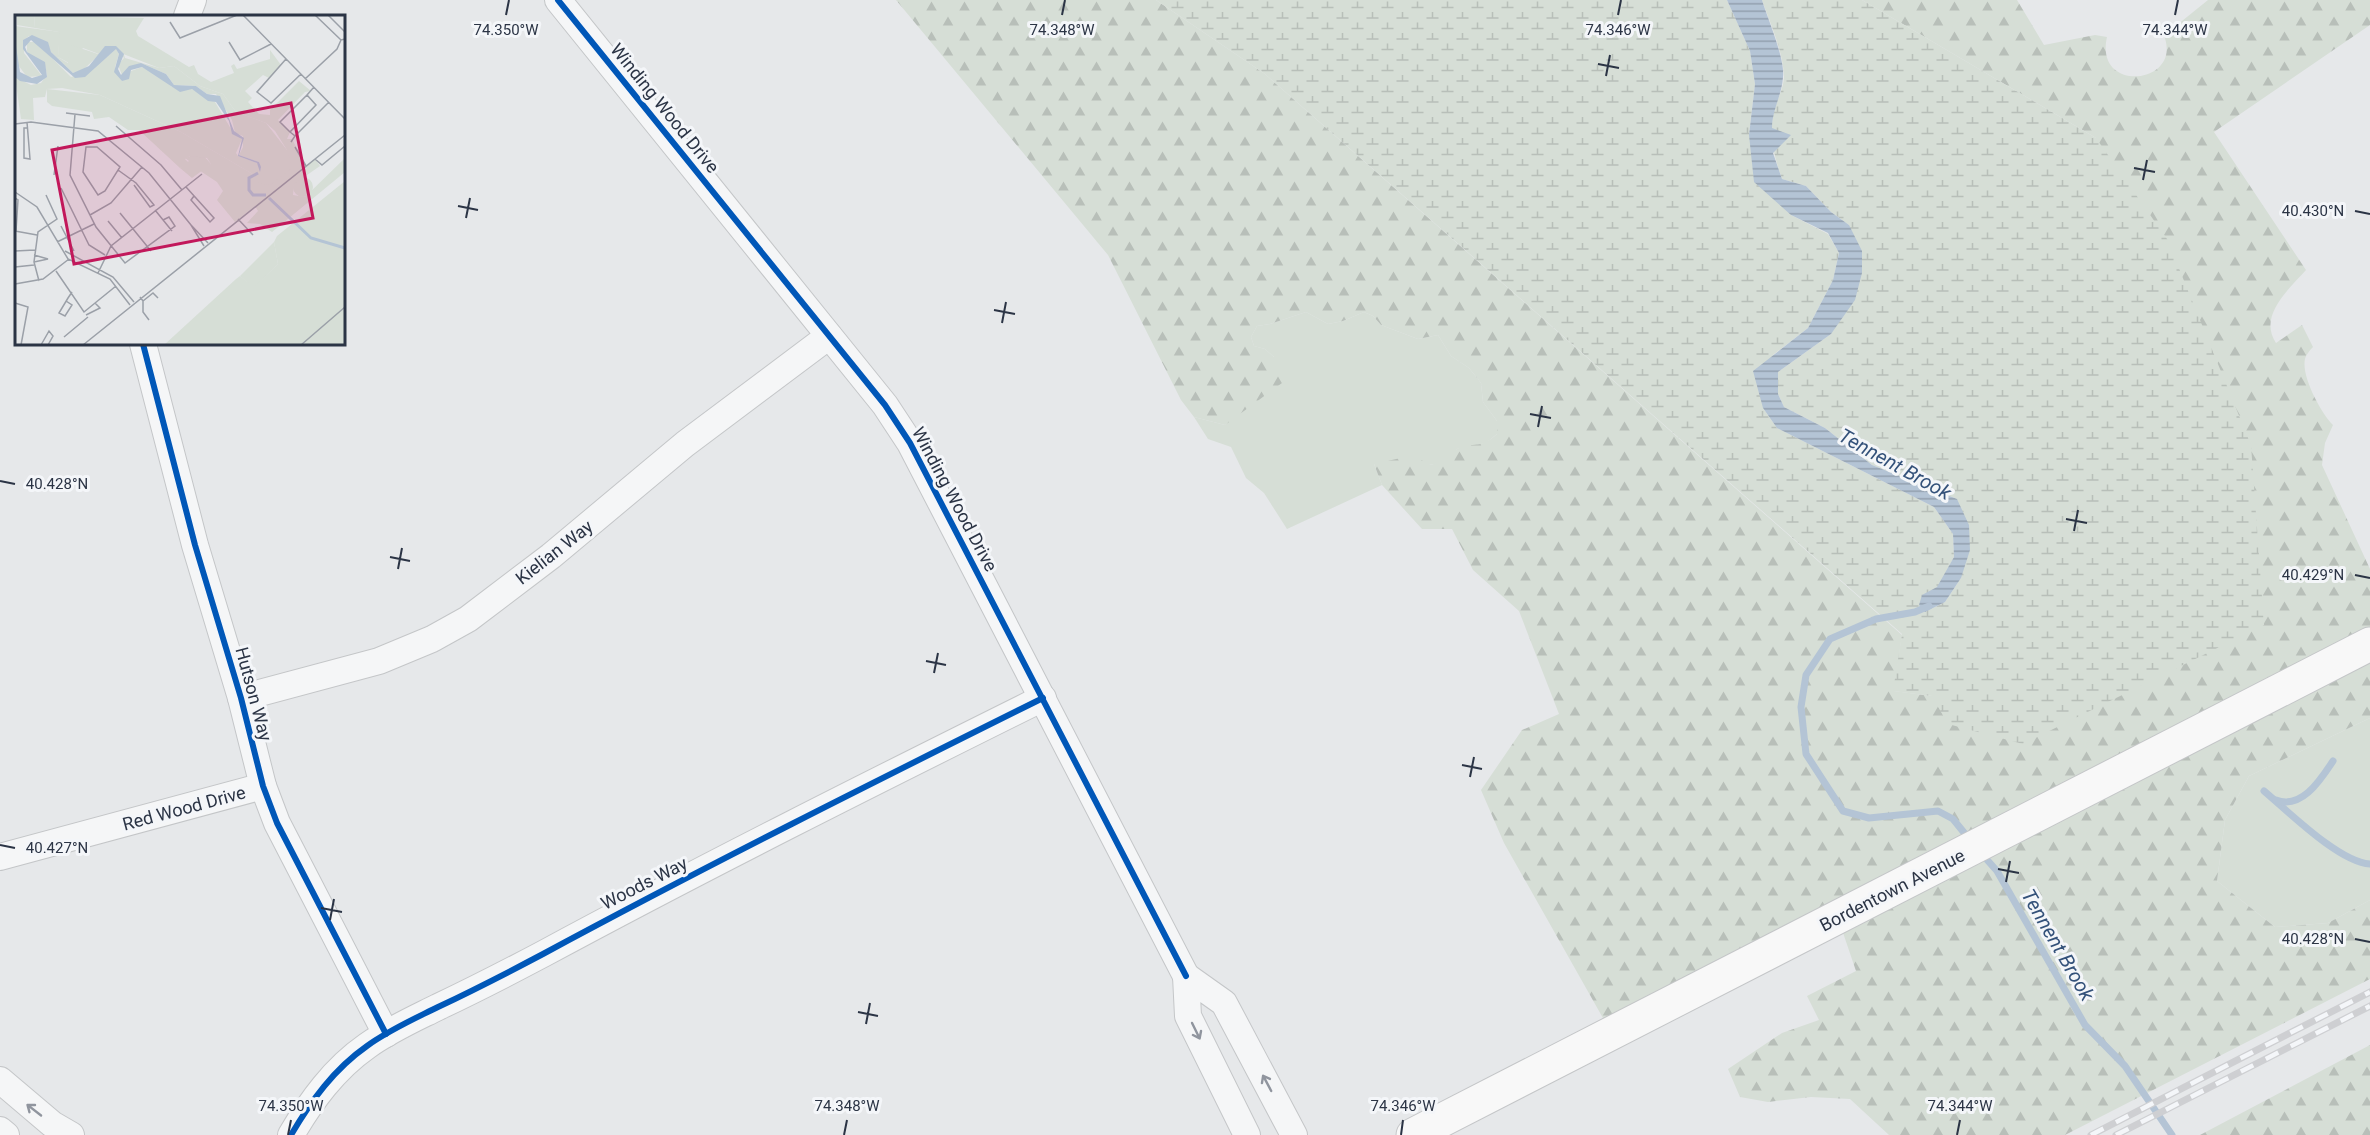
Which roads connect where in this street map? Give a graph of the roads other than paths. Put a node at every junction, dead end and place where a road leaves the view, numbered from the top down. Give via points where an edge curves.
1 (193, 0) edge
2 (558, 0) edge
3 (187, 15) edge
4 (829, 336) junction
5 (143, 345) edge
6 (2370, 644) edge
7 (241, 698) junction
8 (1043, 698) junction
9 (263, 786) junction
10 (0, 857) edge
11 (1186, 975) junction
12 (386, 1034) junction
13 (0, 1080) edge
14 (0, 1130) edge
15 (6, 1135) edge
16 (71, 1135) edge
17 (291, 1135) edge
18 (1247, 1135) edge
19 (1294, 1135) edge
20 (1413, 1135) edge

1 - 3 street
2 - 4 street, Winding Wood Drive
4 - 7 street, Kielian Way via 685,444 552,556 468,619 379,661
4 - 8 street, Winding Wood Drive via 885,405 910,443
5 - 7 street, Hutson Way via 195,545
6 - 20 main road, Bordentown Avenue
7 - 9 street, Hutson Way
8 - 11 street, Winding Wood Drive
8 - 12 street, Woods Way
9 - 10 street, Red Wood Drive
9 - 12 street, Hutson Way via 277,823
11 -> 18 street, Winding Wood Drive via 1188,1016
19 -> 11 street, Winding Wood Drive via 1224,1003
12 - 17 street, Woods Way via 330,1078
16 -> 13 street
14 - 15 street

